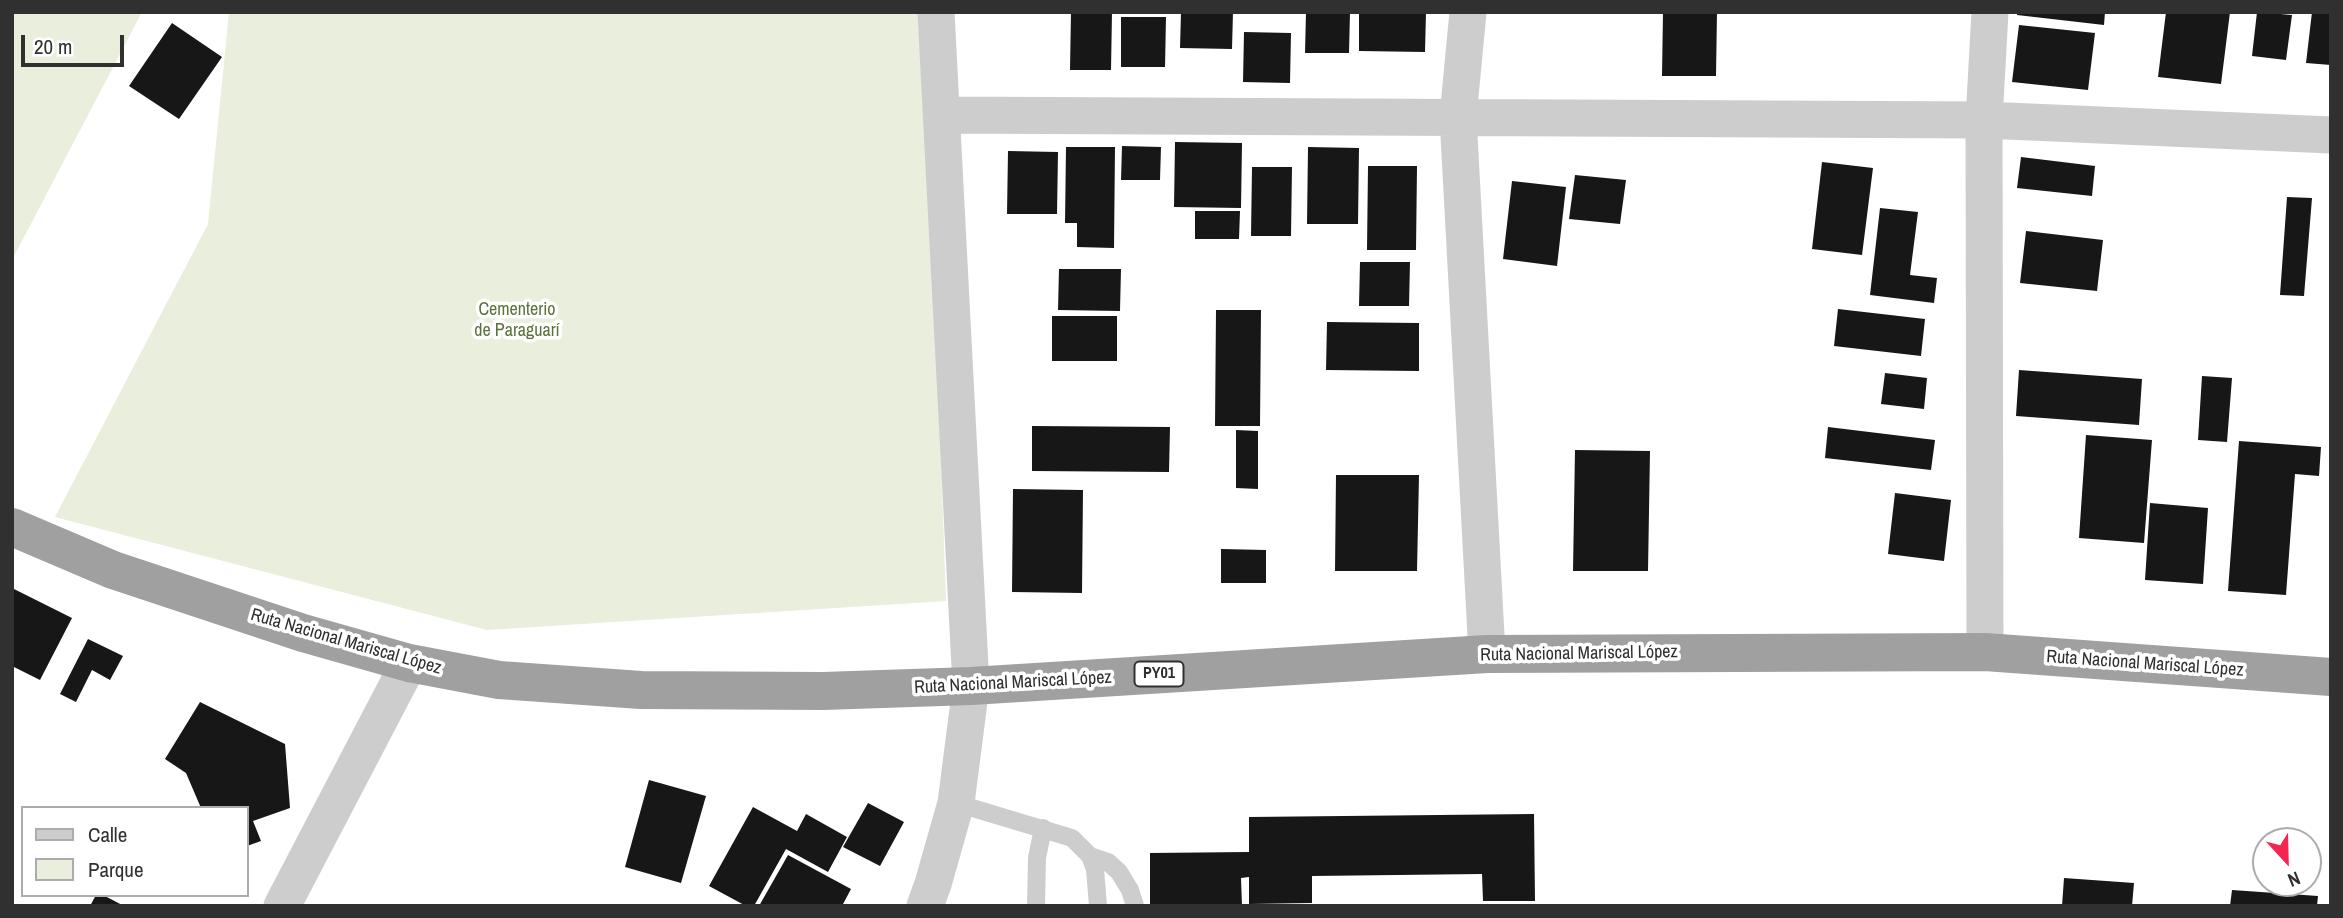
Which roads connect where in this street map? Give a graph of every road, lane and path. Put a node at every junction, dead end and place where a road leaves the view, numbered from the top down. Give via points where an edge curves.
1 (936, 12) edge
2 (1468, 12) edge
3 (1990, 12) edge
4 (942, 115) junction
5 (1458, 117) junction
6 (1984, 120) junction
7 (2331, 135) edge
8 (12, 527) edge
9 (1985, 652) junction
10 (1487, 654) junction
11 (409, 663) junction
12 (2331, 677) edge
13 (971, 686) junction
14 (956, 803) junction
15 (1043, 828) junction
16 (1090, 856) junction
17 (282, 906) edge
18 (925, 906) edge
19 (1036, 906) edge
20 (1098, 906) edge
21 (1135, 906) edge

1 - 4 street
2 - 5 street
3 - 6 street
4 - 5 street
4 - 13 street
5 - 6 street
5 - 10 street
6 - 7 street
6 - 9 street
8 - 11 highway, Ruta Nacional Mariscal López / PY01 via 113,569
9 - 10 highway, Ruta Nacional Mariscal López / PY01
9 - 12 highway, Ruta Nacional Mariscal López / PY01
10 - 13 highway, Ruta Nacional Mariscal López / PY01
11 - 13 highway, Ruta Nacional Mariscal López / PY01 via 499,680 641,690
11 - 17 street
13 - 14 street
14 - 15 lane
14 - 18 street
15 - 16 lane via 1072,838
15 - 19 lane
16 - 20 lane via 1097,876
16 - 21 lane via 1119,872

